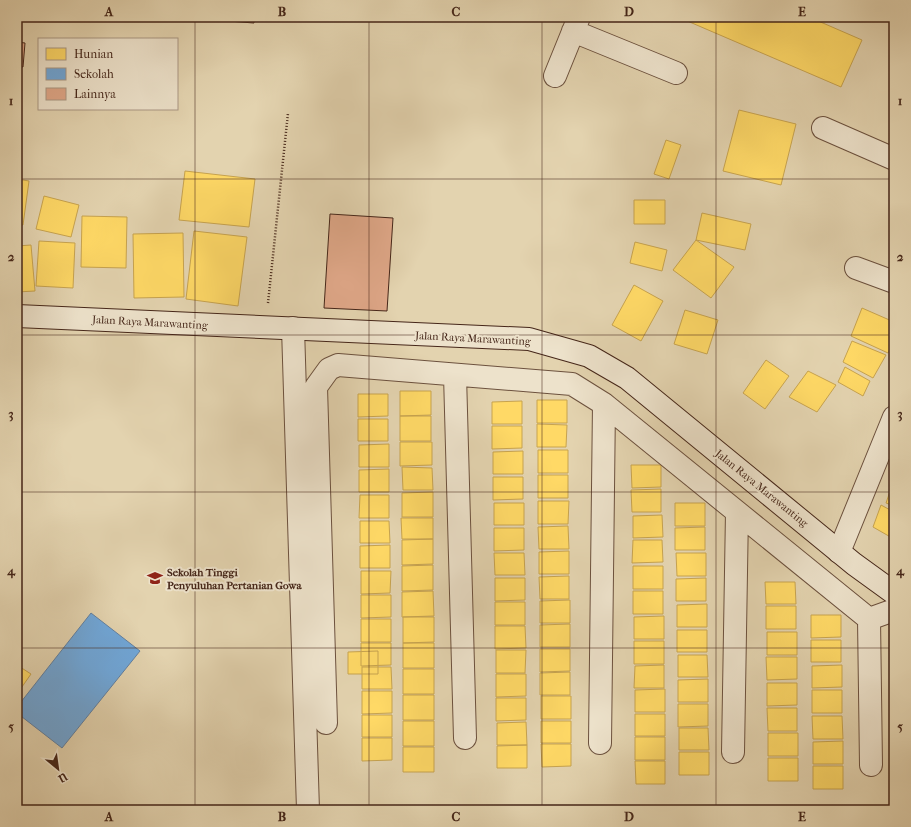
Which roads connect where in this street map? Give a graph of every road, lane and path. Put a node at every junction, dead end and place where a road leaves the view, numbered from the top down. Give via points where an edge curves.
1 (576, 24) edge
2 (676, 73) dead end
3 (555, 76) dead end
4 (288, 113) dead end
5 (822, 128) dead end
6 (894, 159) edge
7 (856, 268) dead end
8 (894, 282) edge
9 (17, 316) edge
10 (266, 327) junction
11 (293, 328) junction
12 (455, 375) junction
13 (604, 404) junction
14 (894, 417) edge
15 (737, 512) junction
16 (839, 552) junction
17 (894, 593) edge
18 (894, 610) edge
19 (869, 619) junction
20 (326, 722) dead end
21 (465, 738) dead end
22 (600, 743) dead end
23 (733, 752) dead end
24 (871, 765) dead end
25 (308, 810) edge

1 - 2 street
1 - 3 street
4 - 10 path
5 - 6 street
7 - 8 street
9 - 10 street, Jalan Raya Marawanting
10 - 11 street, Jalan Raya Marawanting
11 - 16 street, Jalan Raya Marawanting via 529,339 588,356 627,378
11 - 25 street
12 - 13 street via 572,384
12 - 20 street via 338,365 329,369 316,387
12 - 21 street
13 - 15 street
13 - 22 street
14 - 16 street
15 - 19 street
15 - 23 street
16 - 17 street, Jalan Raya Marawanting
18 - 19 street
19 - 24 street

